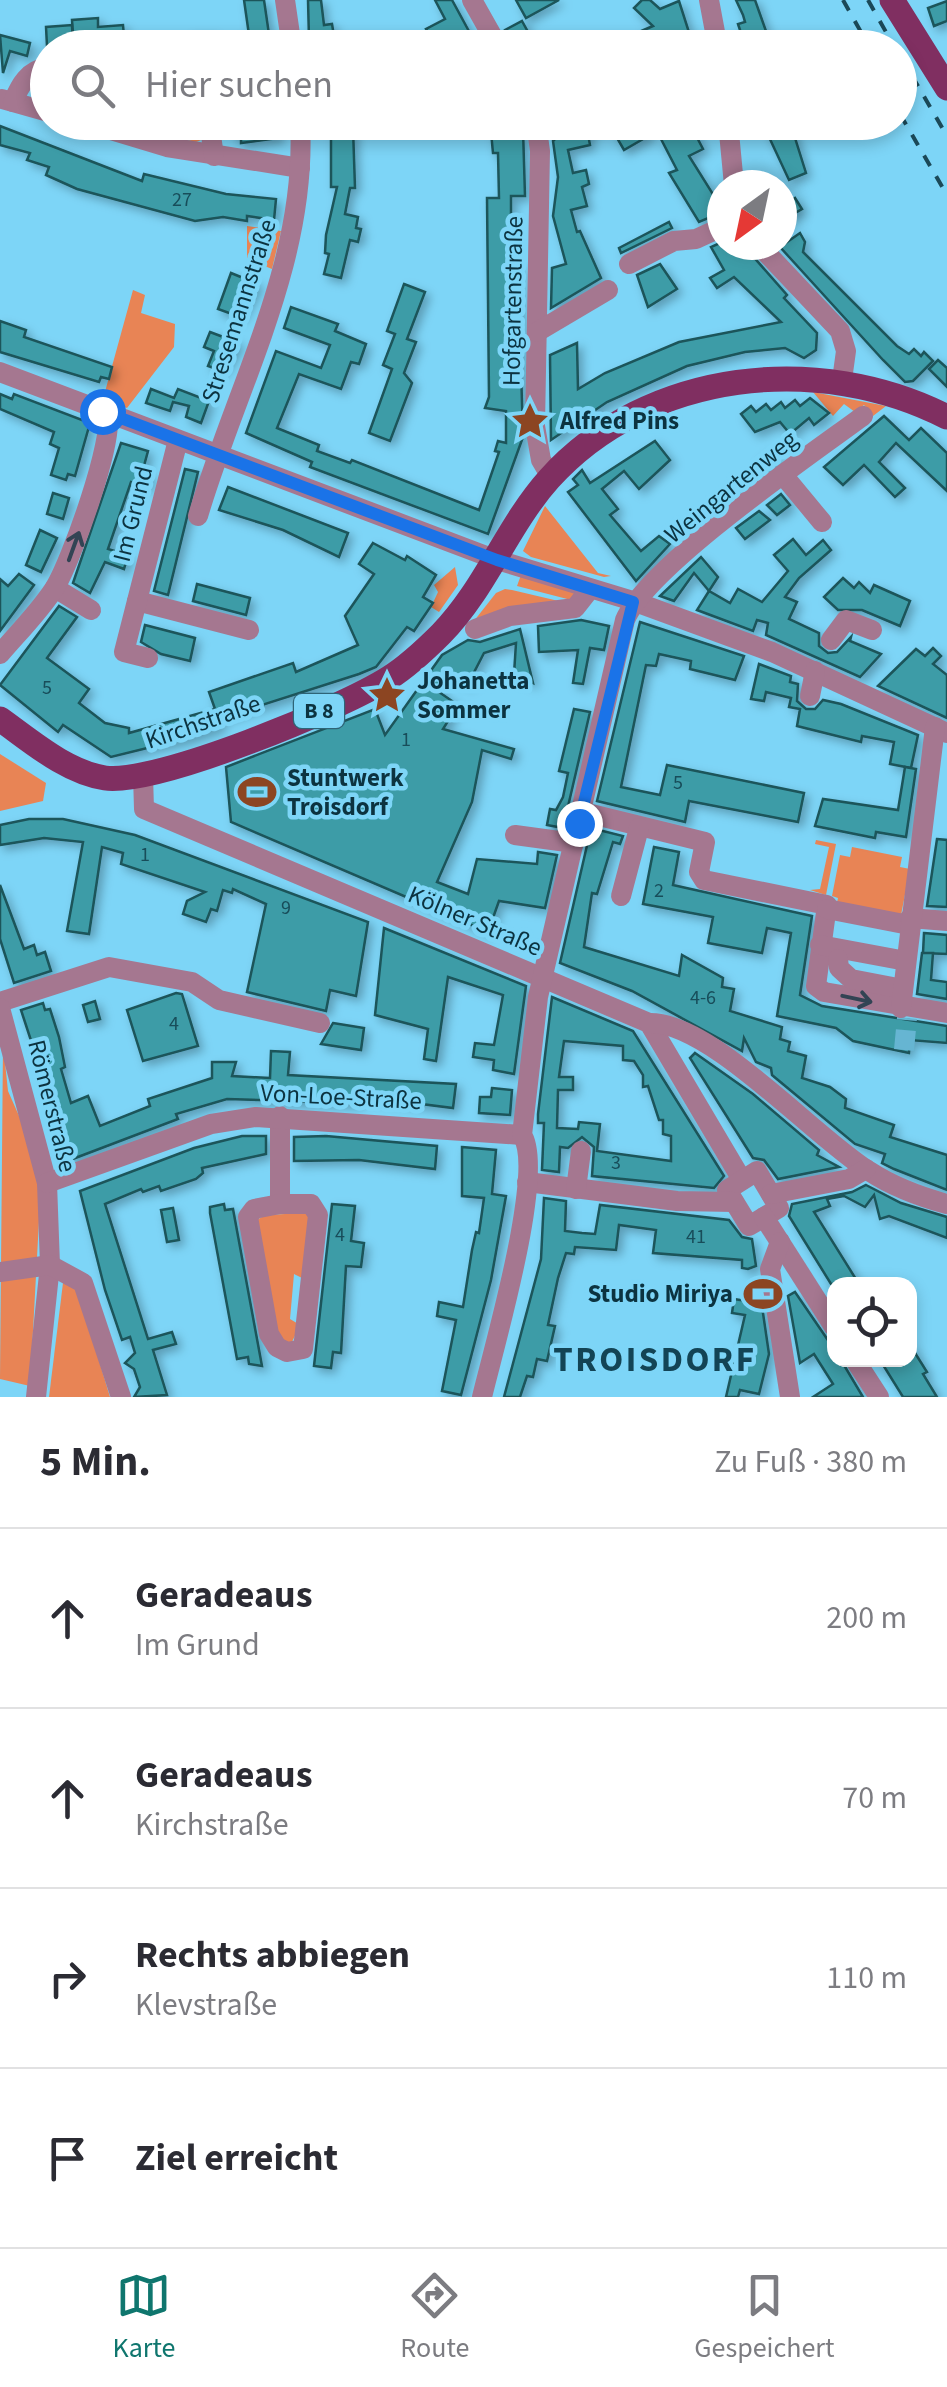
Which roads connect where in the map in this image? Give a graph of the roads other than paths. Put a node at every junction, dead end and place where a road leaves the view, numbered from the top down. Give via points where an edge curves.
1 (285, 0) edge
2 (472, 0) edge
3 (710, 0) edge
4 (892, 0) edge
5 (289, 30) edge
6 (489, 30) edge
7 (715, 30) edge
8 (911, 30) edge
9 (917, 40) edge
10 (30, 75) edge
11 (947, 88) edge
12 (6, 100) edge
13 (153, 140) edge
14 (212, 140) edge
15 (300, 140) edge
16 (538, 140) edge
17 (730, 140) edge
18 (214, 156) junction
19 (300, 168) junction
20 (733, 170) edge
21 (707, 234) edge
22 (772, 260) edge
23 (629, 264) dead end
24 (608, 290) dead end
25 (536, 332) junction
26 (0, 372) edge
27 (842, 380) junction
28 (107, 413) junction
29 (863, 416) dead end
30 (947, 417) edge
31 (178, 440) junction
32 (217, 454) junction
33 (784, 474) junction
34 (551, 476) junction
35 (198, 516) dead end
36 (822, 522) dead end
37 (497, 560) junction
38 (55, 588) junction
39 (590, 589) junction
40 (137, 601) junction
41 (633, 602) junction
42 (91, 610) dead end
43 (475, 628) dead end
44 (249, 630) dead end
45 (872, 630) dead end
46 (831, 640) dead end
47 (0, 654) edge
48 (148, 658) dead end
49 (816, 672) junction
50 (810, 696) dead end
51 (7, 729) edge
52 (941, 730) edge
53 (143, 775) junction
54 (583, 812) junction
55 (640, 828) junction
56 (515, 835) dead end
57 (574, 844) junction
58 (620, 896) dead end
59 (827, 907) junction
60 (910, 921) junction
61 (947, 921) edge
62 (820, 945) junction
63 (838, 959) dead end
64 (906, 961) junction
65 (544, 978) junction
66 (0, 1005) edge
67 (904, 1006) junction
68 (947, 1014) edge
69 (320, 1023) dead end
70 (648, 1024) junction
71 (280, 1116) junction
72 (522, 1135) junction
73 (581, 1151) dead end
74 (866, 1169) junction
75 (742, 1180) junction
76 (527, 1182) junction
77 (47, 1184) junction
78 (576, 1189) junction
79 (771, 1194) junction
80 (734, 1202) junction
81 (280, 1204) junction
82 (947, 1204) edge
83 (764, 1217) junction
84 (780, 1242) junction
85 (50, 1265) junction
86 (0, 1272) edge
87 (827, 1316) edge
88 (860, 1367) edge
89 (36, 1397) edge
90 (122, 1397) edge
91 (482, 1397) edge
92 (790, 1397) edge
93 (879, 1397) edge

1 - 5 street
2 - 6 street
3 - 7 street
4 - 8 main road
9 - 11 main road
10 - 12 street
13 - 18 street
14 - 18 street
15 - 19 street, Stresemannstraße
16 - 25 street, Hofgartenstraße
17 - 20 street
18 - 19 street
19 - 32 street, Stresemannstraße via 285,267
21 - 23 street via 674,241
22 - 27 street via 840,331 846,350
24 - 25 street
25 - 34 street, Hofgartenstraße via 537,446
26 - 28 street, Im Grund
27 - 30 main road, B 8
27 - 34 main road, B 8 via 752,380 680,398 610,430
28 - 31 street, Im Grund
38 -> 28 street via 104,448
29 - 33 street, Weingartenweg
31 - 32 street, Im Grund
31 - 40 street, Im Grund
32 - 35 street, Stresemannstraße
32 - 37 street, Im Grund
33 - 36 street
33 - 41 street, Weingartenweg
34 - 37 main road, B 8
37 - 39 street
37 - 53 main road, Kirchstraße / B 8 via 438,637 359,704
38 - 42 street
38 - 47 street
39 - 41 street
39 - 43 street via 575,608
40 - 44 street, Im Grund
40 - 48 street, Im Grund via 124,652
41 - 49 street
41 - 54 street
45 - 46 street via 846,620
49 - 50 street
49 - 52 street
51 - 53 main road, Kirchstraße / B 8 via 84,772
52 - 60 street
53 - 65 street, Kölner Straße via 144,810
54 - 55 street
54 - 57 street
55 - 58 street
55 - 59 street via 706,842 699,872 704,880
56 - 57 street
57 - 65 street
59 - 60 street
59 - 62 street
60 - 61 street
60 - 64 street
62 - 64 street
62 -> 67 street via 816,986 824,992
63 - 67 street via 851,979
64 - 67 street
65 - 70 street, Kölner Straße
65 - 72 street
66 - 69 street via 75,969 109,967 192,982 219,1000
66 - 77 street, Römerstraße
67 - 68 street
70 - 74 street, Kölner Straße via 668,1023 708,1046
70 - 75 street
71 - 72 street, Von-Loe-Straße
71 - 77 street, Von-Loe-Straße via 212,1124
71 - 81 street
72 - 76 street
73 - 78 street
74 - 79 street via 849,1179
74 - 82 street, Kölner Straße
75 - 79 street via 758,1171
75 - 80 street via 727,1190
76 - 78 street
76 - 91 street
77 - 85 street, Römerstraße
78 - 80 street
79 - 83 street via 779,1208
80 - 83 street via 749,1226
81 - 81 street via 254,1209 248,1218 269,1334 277,1348 296,1352 303,1349 318,1215 311,1204
83 - 84 street
84 - 87 street
84 - 92 street via 770,1269
85 - 86 street
85 - 89 street, Römerstraße
85 - 90 street via 89,1292
88 - 93 street

